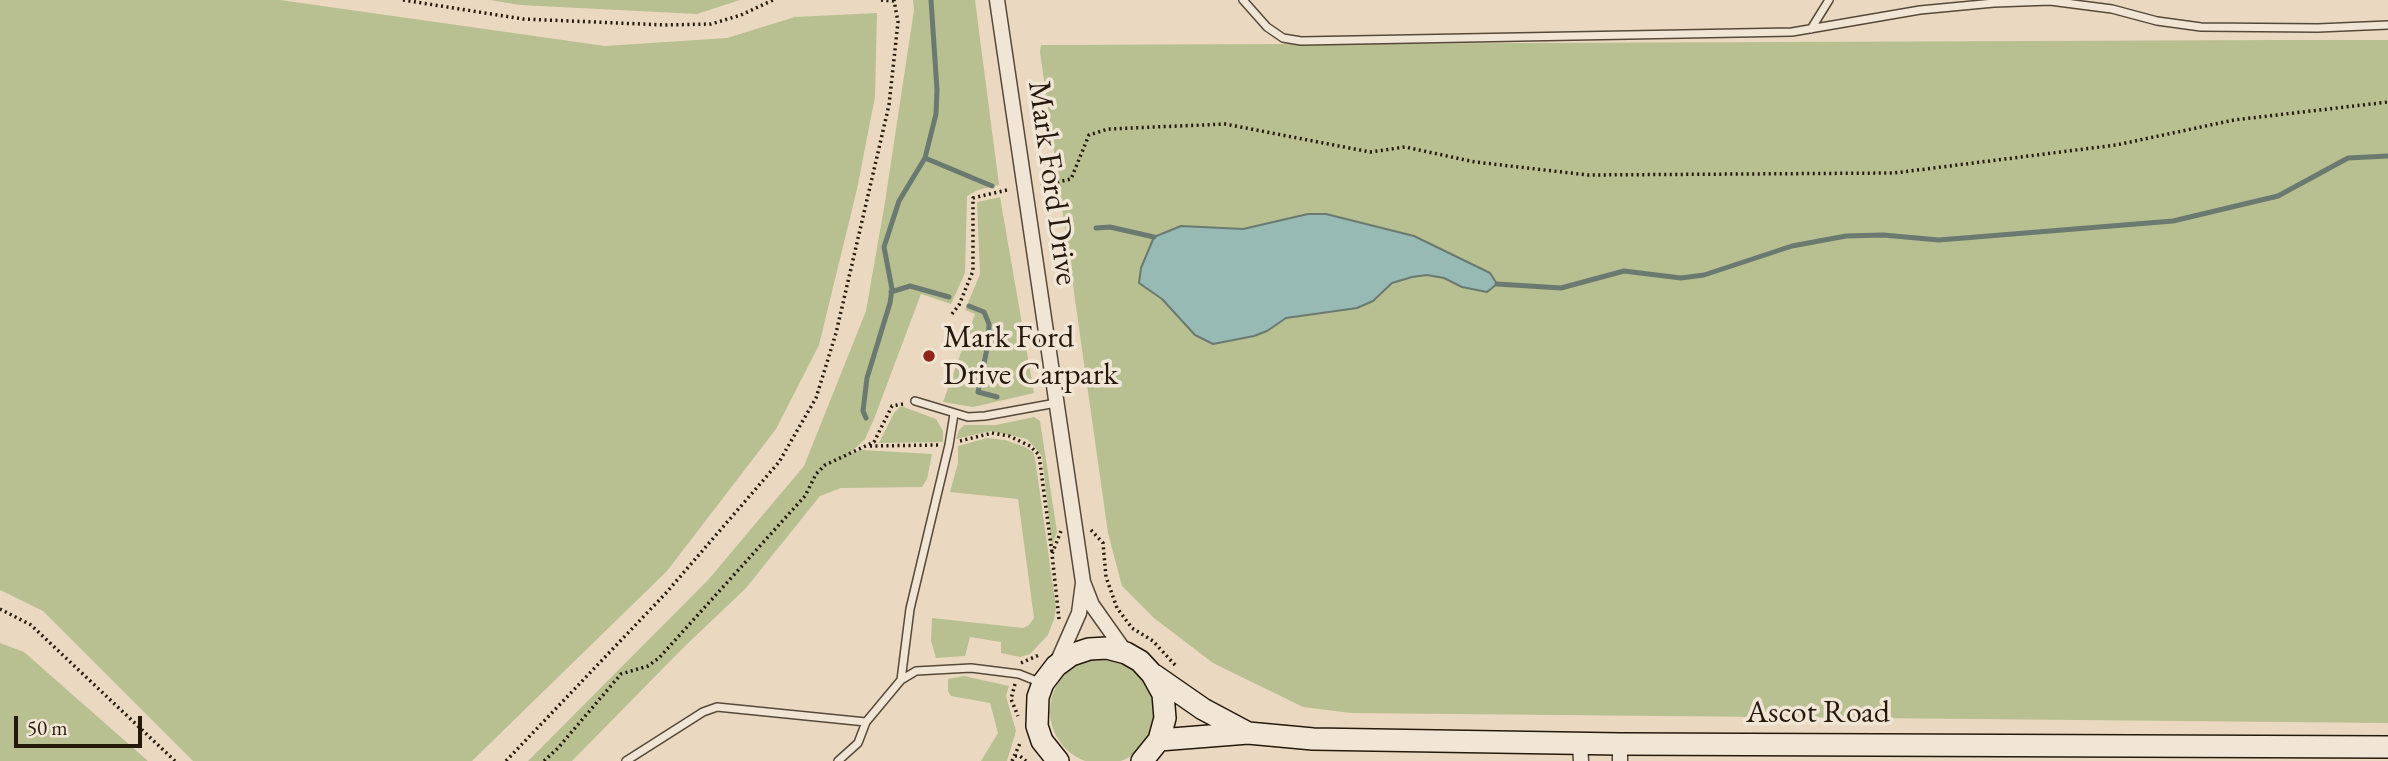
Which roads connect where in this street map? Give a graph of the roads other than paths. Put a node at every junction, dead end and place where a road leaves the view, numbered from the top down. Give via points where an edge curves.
1 (997, 0) edge
2 (1243, 0) edge
3 (1829, 0) edge
4 (2388, 25) edge
5 (1811, 29) junction
6 (915, 401) road end
7 (1056, 403) junction
8 (954, 414) junction
9 (1083, 582) junction
10 (1126, 653) junction
11 (1049, 666) junction
12 (1152, 674) junction
13 (901, 680) junction
14 (866, 722) junction
15 (1248, 733) junction
16 (1042, 741) junction
17 (2388, 747) edge
18 (1580, 752) edge
19 (1620, 753) edge
20 (2291, 754) edge
21 (1149, 755) edge
22 (1023, 758) edge
23 (626, 761) edge
24 (838, 761) edge
25 (1058, 761) edge

1 - 7 street, Mark Ford Drive
2 - 5 lane via 1267,27 1283,38 1301,41
3 - 5 lane
4 - 5 lane via 2201,27 2049,1 1920,10
6 - 8 lane
7 - 8 lane via 985,416
7 - 9 street, Mark Ford Drive
8 - 13 lane via 910,610
9 - 10 street, Mark Ford Drive via 1092,605
9 - 11 street, Mark Ford Drive via 1079,613
10 - 11 street via 1089,649
10 - 12 street, Ascot Road
11 - 13 lane via 1019,674 971,668 916,671
11 - 16 street via 1036,712
12 - 15 street, Ascot Road
12 - 21 street via 1163,694 1165,718
13 - 14 lane
14 - 23 lane via 717,707
14 - 24 lane via 858,743
15 - 18 street, Ascot Road
15 - 21 street, Ascot Road
16 - 22 street
16 - 25 street
17 - 20 street, Ascot Road
18 - 19 street, Ascot Road
19 - 20 street, Ascot Road via 2031,749

